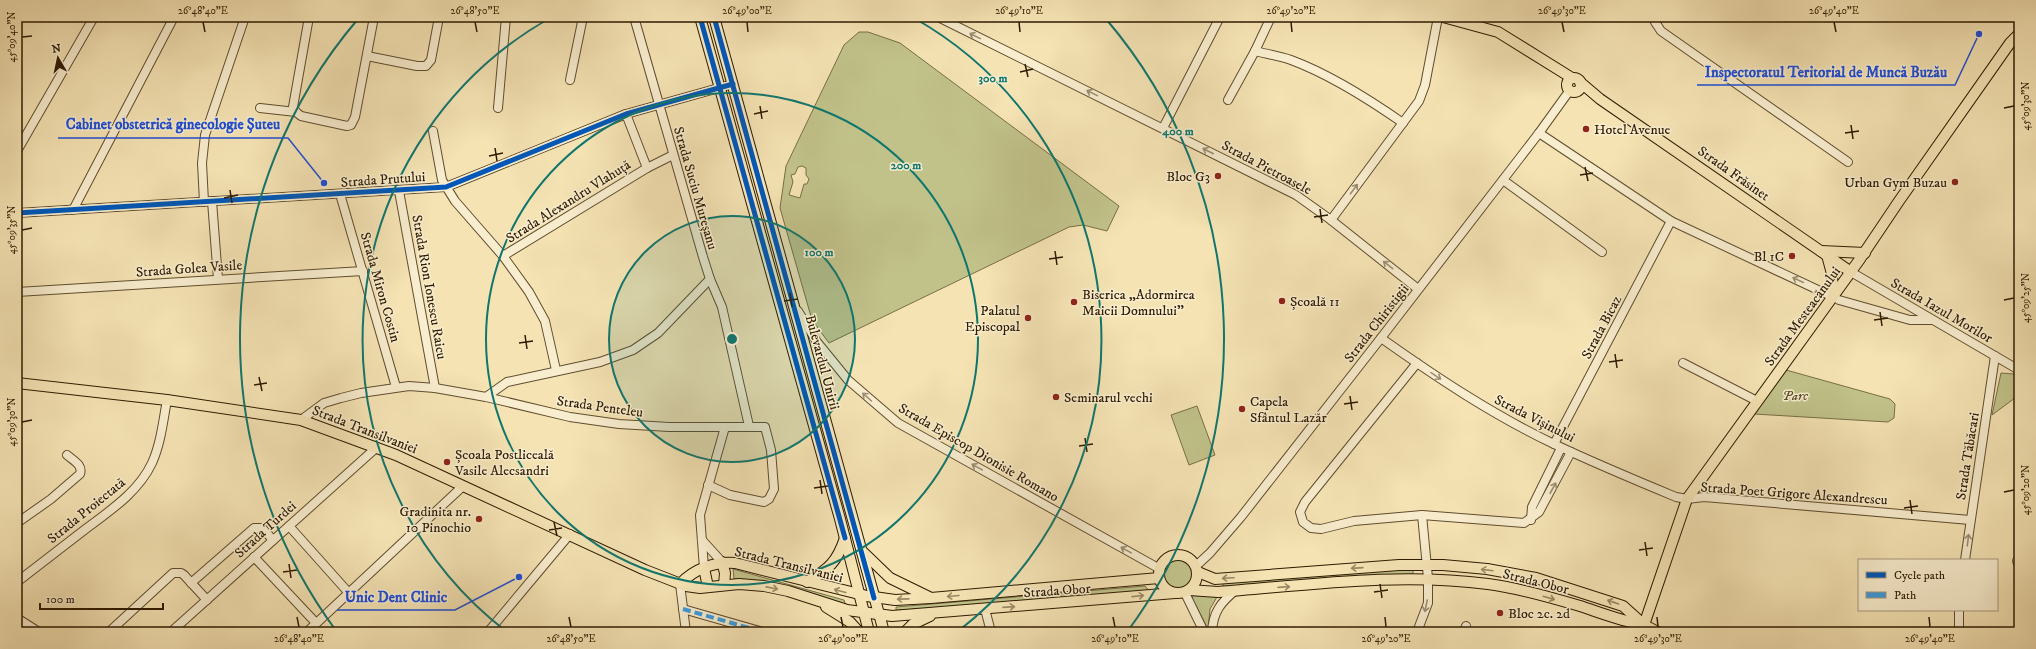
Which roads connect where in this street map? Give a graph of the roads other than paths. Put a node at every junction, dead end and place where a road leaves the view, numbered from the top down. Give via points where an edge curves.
1 (94, 17) edge
2 (174, 17) edge
3 (244, 17) edge
4 (309, 17) edge
5 (374, 17) edge
6 (439, 17) edge
7 (506, 17) edge
8 (583, 17) edge
9 (634, 17) edge
10 (700, 17) edge
11 (714, 17) edge
12 (938, 17) edge
13 (1220, 17) edge
14 (1271, 17) edge
15 (1438, 17) edge
16 (1442, 17) edge
17 (1654, 17) edge
18 (2019, 24) edge
19 (2016, 37) edge
20 (1256, 51) junction
21 (367, 56) junction
22 (570, 80) dead end
23 (733, 84) junction
24 (1573, 86) junction
25 (719, 88) junction
26 (1228, 100) dead end
27 (658, 104) junction
28 (260, 108) dead end
29 (498, 108) dead end
30 (296, 112) junction
31 (626, 114) junction
32 (1403, 123) junction
33 (1163, 128) junction
34 (433, 131) dead end
35 (1539, 133) junction
36 (17, 151) edge
37 (673, 155) junction
38 (1848, 162) dead end
39 (647, 168) junction
40 (1503, 180) junction
41 (446, 187) junction
42 (399, 191) junction
43 (340, 194) junction
44 (208, 202) junction
45 (72, 210) junction
46 (17, 213) edge
47 (1331, 220) junction
48 (1671, 221) junction
49 (1602, 252) dead end
50 (1824, 253) junction
51 (1865, 253) junction
52 (503, 256) junction
53 (363, 270) junction
54 (1851, 272) junction
55 (218, 279) junction
56 (710, 279) junction
57 (1418, 289) junction
58 (17, 292) edge
59 (1836, 299) junction
60 (796, 308) junction
61 (1932, 320) junction
62 (1381, 338) junction
63 (1995, 356) junction
64 (1417, 363) junction
65 (1683, 363) dead end
66 (556, 370) junction
67 (2019, 370) edge
68 (17, 383) edge
69 (396, 387) junction
70 (435, 388) junction
71 (486, 396) junction
72 (167, 400) junction
73 (1757, 401) junction
74 (301, 420) junction
75 (749, 426) junction
76 (725, 427) junction
77 (1557, 446) junction
78 (377, 447) junction
79 (1571, 452) junction
80 (67, 455) dead end
81 (708, 485) junction
82 (463, 486) junction
83 (1687, 499) junction
84 (1422, 515) junction
85 (1531, 520) junction
86 (1970, 520) junction
87 (17, 523) edge
88 (289, 526) junction
89 (570, 534) junction
90 (845, 538) junction
91 (273, 540) junction
92 (702, 540) junction
93 (862, 552) junction
94 (254, 557) junction
95 (1965, 559) edge
96 (722, 562) junction
97 (1426, 565) junction
98 (704, 568) junction
99 (1197, 569) junction
100 (1160, 574) junction
101 (1428, 578) junction
102 (17, 582) edge
103 (807, 582) junction
104 (191, 583) junction
105 (680, 584) junction
106 (724, 585) junction
107 (708, 587) junction
108 (1236, 590) junction
109 (348, 592) junction
110 (1183, 592) junction
111 (860, 595) junction
112 (805, 596) junction
113 (874, 598) junction
114 (931, 598) junction
115 (206, 600) junction
116 (683, 609) junction
117 (985, 609) junction
118 (1959, 611) edge
119 (942, 612) junction
120 (864, 613) junction
121 (879, 615) junction
122 (17, 618) edge
123 (316, 623) junction
124 (1642, 628) edge
125 (39, 632) edge
126 (108, 632) edge
127 (171, 632) edge
128 (307, 632) edge
129 (488, 632) edge
130 (686, 632) edge
131 (762, 632) edge
132 (859, 632) edge
133 (869, 632) edge
134 (884, 632) edge
135 (906, 632) edge
136 (992, 632) edge
137 (1204, 632) edge
138 (1212, 632) edge
139 (1417, 632) edge
140 (1658, 632) edge
141 (1959, 632) edge

1 - 36 street
2 - 45 street
3 - 44 street via 205,135 202,162
4 - 30 street via 294,100
5 - 21 street
6 - 21 street via 431,60 426,66
7 - 29 street
8 - 22 street
9 - 27 street, Strada Suciu Mureșanu
10 - 25 main road, Bulevardul Unirii
11 - 23 main road, Bulevardul Unirii
33 -> 12 street, Strada Pietroasele
13 - 33 street
14 - 20 street
15 - 32 street via 1425,85 1419,101
16 - 24 main road via 1498,32 1543,60
17 - 38 street via 1661,30
18 - 19 main road, Strada Mesteacănului
19 - 51 main road, Strada Mesteacănului
20 - 26 street
20 - 32 street via 1291,60 1312,70 1367,98
21 - 30 street via 355,117 351,125 315,120
23 - 25 street, Strada Prutului
23 - 60 main road, Bulevardul Unirii
24 - 35 street, Strada Chiristigii
24 - 50 main road, Strada Frăsinet via 1600,99
25 - 27 street, Strada Prutului
25 - 90 main road, Bulevardul Unirii
27 - 31 street, Strada Prutului
27 - 37 street, Strada Suciu Mureșanu
28 - 30 street
31 - 39 street, Strada Alexandru Vlahuță
31 - 41 street, Strada Prutului
47 -> 32 street
47 -> 33 street, Strada Pietroasele via 1296,195
34 - 41 street via 439,172
35 - 40 street, Strada Chiristigii
35 - 48 street
37 - 39 street, Strada Alexandru Vlahuță
37 - 56 street, Strada Suciu Mureșanu
39 - 52 street, Strada Alexandru Vlahuță
40 - 49 street
40 - 57 street, Strada Chiristigii
41 - 42 street, Strada Prutului
41 - 52 street
42 - 43 street, Strada Prutului
42 - 70 street, Strada Rion Ionescu Raicu
43 - 44 street, Strada Prutului
43 - 53 street, Strada Miron Costin
44 - 45 street, Strada Prutului
44 - 55 street
45 - 46 street, Strada Prutului
57 -> 47 street, Strada Pietroasele
59 -> 48 street
48 - 77 street, Strada Bicaz
50 - 51 main road
50 - 54 main road, Strada Frăsinet
50 - 59 main road via 1832,274
51 - 54 main road, Strada Mesteacănului
52 - 66 street via 545,320
53 - 55 street, Strada Golea Vasile
53 - 69 street, Strada Miron Costin
54 - 59 main road, Strada Mesteacănului
54 - 61 street, Strada Iazul Morilor
55 - 58 street, Strada Golea Vasile
56 - 66 street via 646,343 617,357
56 - 75 street, Strada Suciu Mureșanu via 722,307
57 - 62 street, Strada Chiristigii
59 - 61 street via 1910,320
59 - 73 main road, Strada Mesteacănului
60 - 93 main road, Bulevardul Unirii
100 -> 60 street, Strada Episcop Dionisie Romano via 898,423 848,380 817,342
61 - 63 street, Strada Iazul Morilor
62 - 64 street, Strada Vișinului
62 - 99 street, Strada Chiristigii
63 - 67 street, Strada Iazul Morilor
63 - 86 street, Strada Tăbăcari
64 -> 77 street, Strada Vișinului via 1468,398
64 - 84 street via 1305,502 1300,512 1303,522 1311,528 1321,529 1354,521
65 - 73 street
66 - 71 street via 507,382
68 - 72 main road, Strada Transilvaniei
69 - 70 street, Strada Penteleu
69 - 74 street, Strada Penteleu via 324,403
70 - 71 street, Strada Penteleu
71 - 76 street, Strada Penteleu via 570,417 613,423
72 - 74 main road, Strada Transilvaniei
72 - 102 street, Strada Proiectată via 158,446 139,483 99,519
73 - 83 main road, Strada Mesteacănului
74 - 78 main road, Strada Transilvaniei
75 - 76 street, Strada Penteleu
75 - 81 street, Strada Penteleu via 763,426 767,429 774,489 769,499 764,502 737,496
76 - 81 street
77 - 79 street, Strada Vișinului
77 - 85 street via 1532,506
78 - 82 main road, Strada Transilvaniei
78 - 88 street, Strada Turdei
79 - 83 street, Strada Vișinului via 1676,497
85 -> 79 street via 1539,512
80 - 87 street via 80,465 80,474 51,500
81 - 92 street via 700,515
82 - 89 main road, Strada Transilvaniei
82 - 109 street
83 - 86 street, Strada Poet Grigore Alexandrescu via 1704,497
83 - 124 main road, Strada Mesteacănului
84 - 85 street via 1518,524
84 - 97 street
95 -> 86 street, Strada Tăbăcari
88 - 91 street, Strada Turdei
88 - 109 street
89 - 105 main road, Strada Transilvaniei
89 - 129 street
90 - 103 main road via 841,552 832,565
90 - 111 main road, Bulevardul Unirii
91 - 94 street, Strada Turdei
91 - 104 street via 262,528 254,528
92 - 96 street
92 - 98 street
93 - 113 main road, Bulevardul Unirii
93 - 114 main road via 890,578
94 - 115 street, Strada Turdei
94 - 123 street
96 - 98 main road, Strada Transilvaniei
96 - 103 main road, Strada Transilvaniei via 735,563
96 - 106 main road via 725,573
97 -> 99 main road, Strada Obor via 1215,579
97 - 101 street
124 -> 97 main road, Strada Obor via 1623,606 1536,578 1487,569
98 - 105 main road, Strada Transilvaniei
98 - 107 main road
99 - 100 main road via 1189,558 1178,555 1168,558
99 - 110 main road via 1196,582
100 - 110 main road via 1165,588
100 -> 114 main road, Strada Obor
108 -> 101 main road, Strada Obor
101 -> 124 main road, Strada Obor via 1490,584 1532,593
101 -> 139 street via 1428,603
111 -> 103 main road, Strada Transilvaniei
104 - 115 street
104 - 126 street via 181,573 169,576
105 - 107 main road, Strada Transilvaniei via 695,588
105 - 116 street
106 - 107 main road, Strada Transilvaniei
106 -> 112 main road, Strada Transilvaniei via 764,586
108 - 110 main road, Strada Obor
108 - 138 street via 1223,600 1218,608
109 - 123 street
117 -> 110 main road, Strada Obor
110 - 137 street
111 - 113 main road, Strada Transilvaniei
111 - 120 main road, Bulevardul Unirii
112 - 120 main road, Strada Transilvaniei
112 - 132 main road via 837,613
114 -> 113 main road, Strada Obor
113 - 121 main road, Bulevardul Unirii
115 - 127 street, Strada Turdei
116 - 130 street
116 - 131 street
117 - 119 main road, Strada Obor
117 - 136 street
118 - 141 street
119 - 121 main road, Strada Transilvaniei
119 - 135 main road via 913,624
120 - 121 main road, Strada Transilvaniei
120 - 133 main road, Bulevardul Unirii
121 - 134 main road, Bulevardul Unirii
122 - 125 street
123 - 128 street
124 - 140 main road

